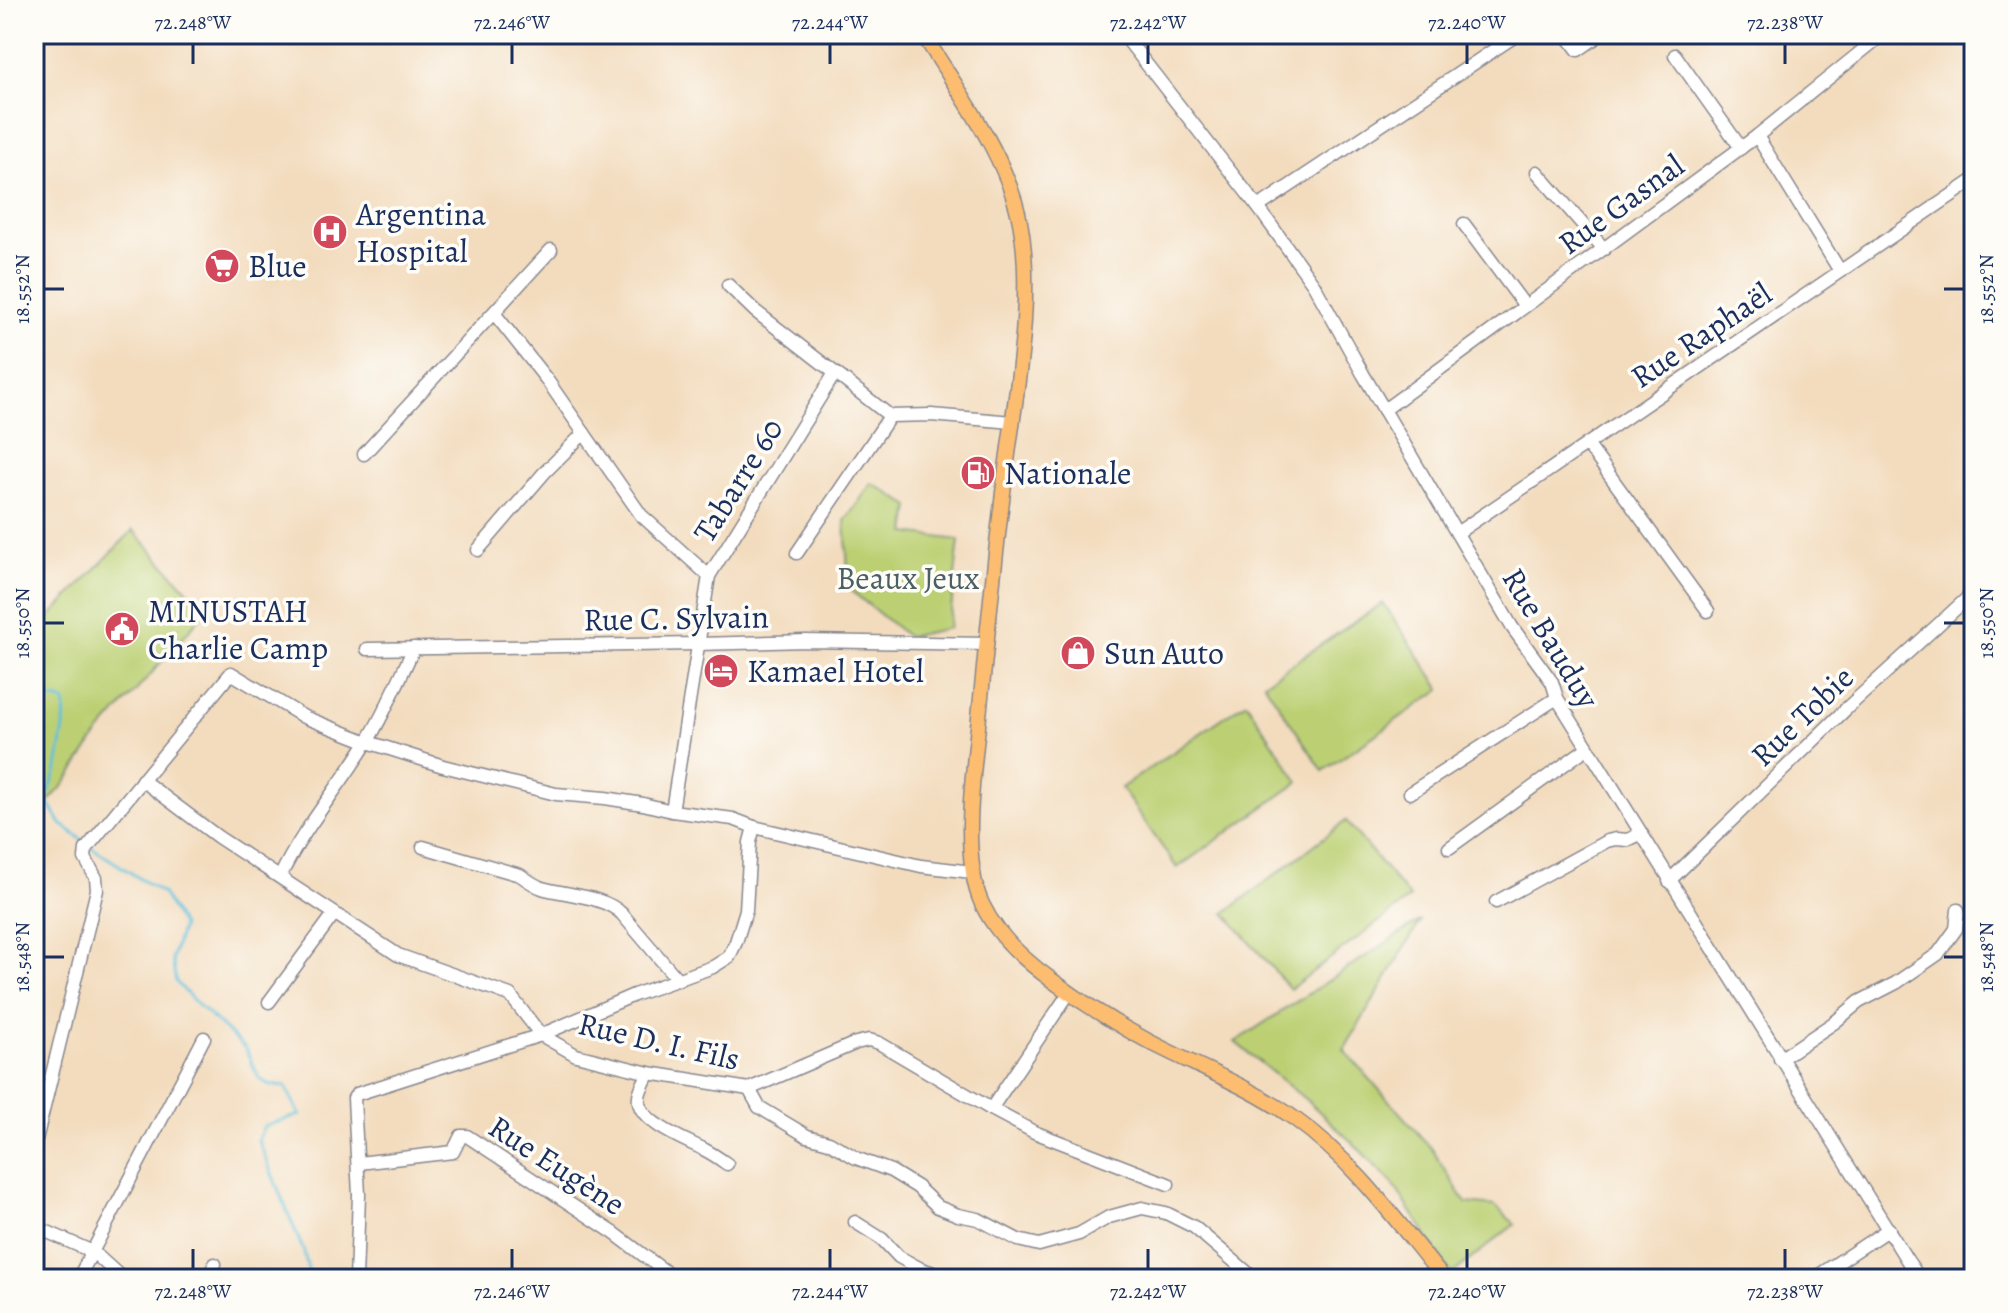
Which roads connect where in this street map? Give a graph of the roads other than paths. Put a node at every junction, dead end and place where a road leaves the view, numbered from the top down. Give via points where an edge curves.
1 (923, 34) edge
2 (1123, 34) edge
3 (1518, 34) edge
4 (1566, 34) edge
5 (1601, 34) edge
6 (1883, 34) edge
7 (1675, 55) dead end
8 (1757, 136) junction
9 (1741, 148) junction
10 (1537, 172) dead end
11 (1974, 180) edge
12 (1258, 207) junction
13 (1464, 224) dead end
14 (1604, 249) junction
15 (551, 250) dead end
16 (1840, 271) junction
17 (728, 285) dead end
18 (1525, 306) junction
19 (494, 313) junction
20 (835, 373) junction
21 (1384, 410) junction
22 (890, 416) junction
23 (1013, 422) junction
24 (584, 433) junction
25 (1587, 444) junction
26 (364, 454) dead end
27 (1457, 533) junction
28 (478, 550) dead end
29 (797, 553) dead end
30 (709, 576) junction
31 (1974, 592) edge
32 (1708, 611) dead end
33 (698, 644) junction
34 (987, 644) junction
35 (414, 648) junction
36 (367, 649) dead end
37 (1557, 698) junction
38 (368, 742) junction
39 (1587, 748) junction
40 (142, 780) junction
41 (1410, 793) dead end
42 (672, 811) junction
43 (754, 827) junction
44 (1640, 834) junction
45 (423, 847) dead end
46 (1449, 848) dead end
47 (972, 872) junction
48 (280, 877) junction
49 (1669, 881) junction
50 (1496, 902) dead end
51 (1958, 910) dead end
52 (334, 914) junction
53 (678, 980) junction
54 (1069, 993) junction
55 (269, 1002) dead end
56 (541, 1035) junction
57 (204, 1038) dead end
58 (1780, 1059) junction
59 (649, 1073) junction
60 (749, 1089) junction
61 (991, 1109) junction
62 (34, 1148) edge
63 (359, 1163) junction
64 (727, 1164) dead end
65 (1168, 1184) dead end
66 (855, 1222) dead end
67 (34, 1226) edge
68 (1889, 1229) junction
69 (93, 1252) junction
70 (215, 1264) dead end
71 (78, 1279) edge
72 (123, 1279) edge
73 (207, 1279) edge
74 (356, 1279) edge
75 (675, 1279) edge
76 (952, 1279) edge
77 (1255, 1279) edge
78 (1444, 1279) edge
79 (1813, 1279) edge
80 (1920, 1279) edge

1 - 23 main road via 1004,170 1018,214 1025,283
2 - 12 street, Rue Bauduy
3 - 12 street
4 - 5 street via 1578,50
6 - 8 street, Rue Gasnal
7 - 9 street
8 - 9 street, Rue Gasnal
8 - 16 street
9 - 14 street, Rue Gasnal
10 - 14 street
11 - 16 street, Rue Raphaël
12 - 21 street, Rue Bauduy via 1314,285
13 - 18 street
14 - 18 street, Rue Gasnal
15 - 19 street
16 - 25 street, Rue Raphaël
17 - 20 street
18 - 21 street, Rue Gasnal
19 - 24 street
19 - 26 street
20 - 22 street
20 - 30 street, Tabarre 60
21 - 27 street, Rue Bauduy
22 - 23 street
22 - 29 street
23 - 34 main road
24 - 28 street
24 - 30 street via 641,515
25 - 27 street, Rue Raphaël
25 - 32 street
27 - 37 street, Rue Bauduy via 1512,627 1552,682
30 - 33 street, Tabarre 60
31 - 49 street, Rue Tobie
33 - 34 street, Rue C. Sylvain
33 - 35 street, Rue C. Sylvain
33 - 42 street, Tabarre 60
34 - 47 main road via 972,791
35 - 36 street, Rue C. Sylvain
35 - 38 street
37 - 39 street, Rue Bauduy
37 - 41 street
38 - 40 street via 304,717 231,673
38 - 42 street via 556,794
38 - 48 street
39 - 44 street, Rue Bauduy
39 - 46 street
40 - 48 street
40 - 62 street via 86,849 97,890
42 - 43 street
43 - 47 street via 921,866
43 - 53 street via 746,910 729,957
44 - 49 street, Rue Bauduy
44 - 50 street via 1607,841
45 - 53 street via 607,903
47 - 54 main road via 993,925 1031,966
48 - 52 street
49 - 58 street, Rue Bauduy
51 - 58 street via 1956,929 1938,954
52 - 55 street
52 - 56 street via 398,955 510,995
53 - 56 street
54 - 61 street
54 - 78 main road via 1295,1119 1367,1184
56 - 59 street, Rue D. I. Fils via 576,1055
56 - 63 street, Rue D. I. Fils via 357,1094
57 - 69 street
58 - 68 street, Rue Bauduy
59 - 60 street, Rue D. I. Fils
59 - 64 street via 638,1101 642,1110 664,1131
60 - 61 street, Rue D. I. Fils via 869,1040
60 - 77 street via 759,1107 807,1136 891,1171 938,1207 978,1219 1018,1240 1039,1245 1142,1208 1194,1227
61 - 65 street via 1034,1132
63 - 74 street
63 - 75 street, Rue Eugène via 453,1152 461,1136 467,1136
66 - 76 street via 899,1257
67 - 69 street
68 - 79 street
68 - 80 street, Rue Bauduy
69 - 71 street
69 - 72 street
70 - 73 street

